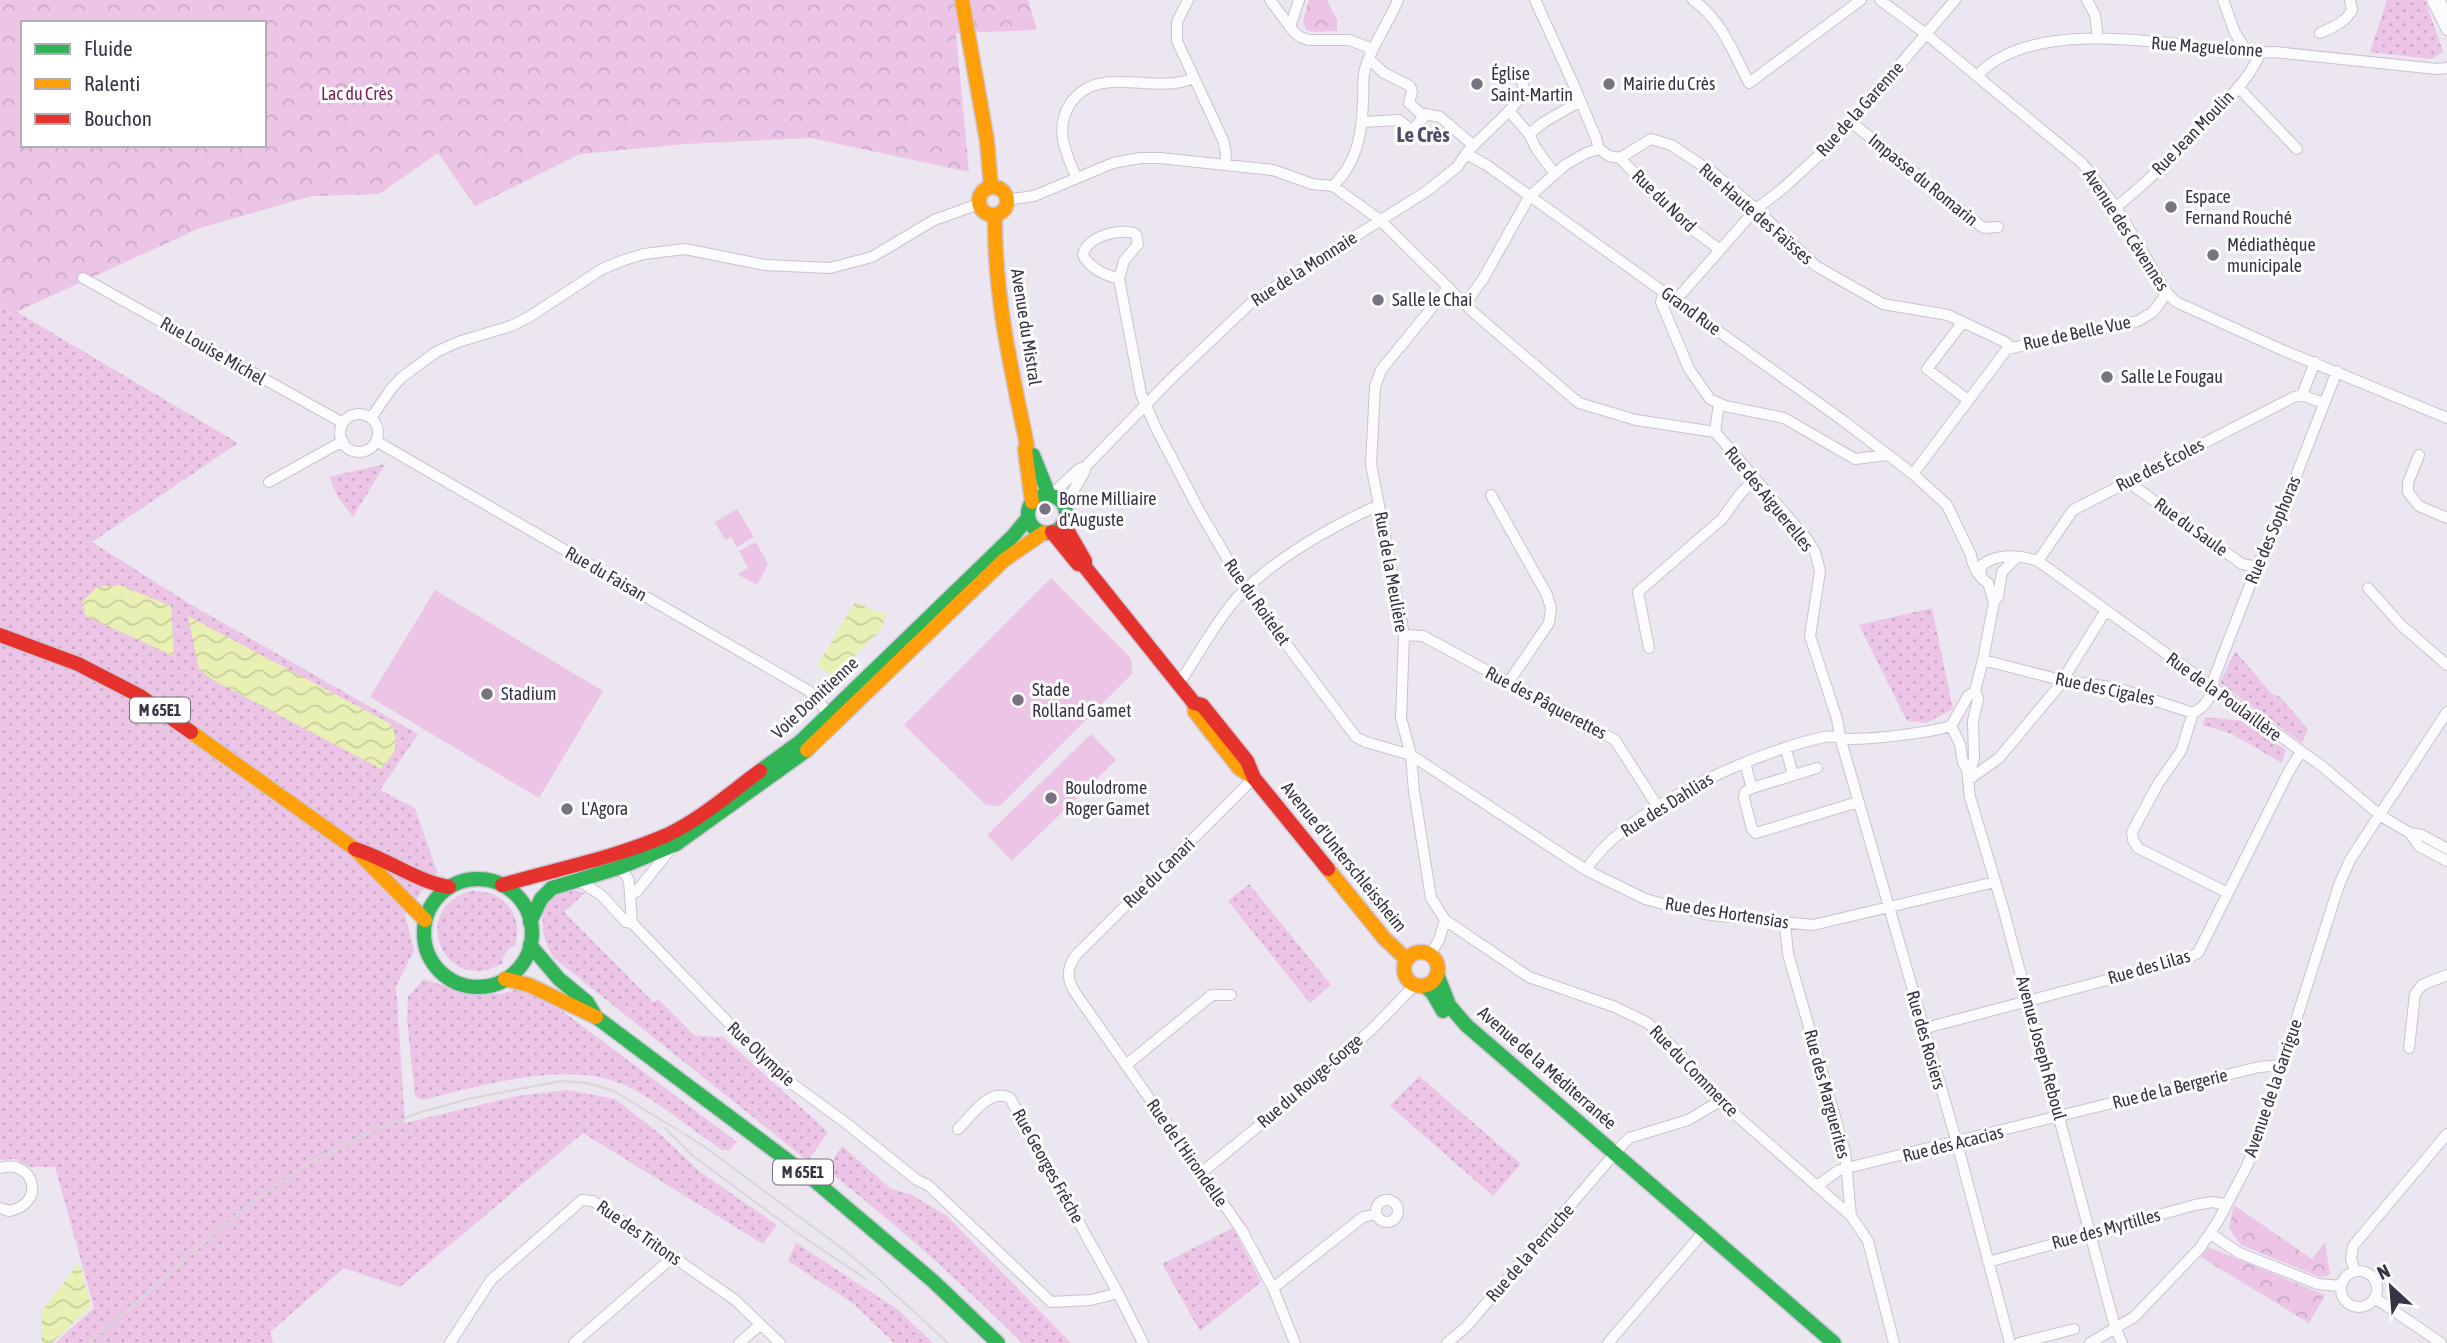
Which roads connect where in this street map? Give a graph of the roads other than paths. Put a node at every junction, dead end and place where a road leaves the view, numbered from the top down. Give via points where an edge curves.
1 (962, 0) edge
2 (1188, 0) edge
3 (1270, 0) edge
4 (1299, 0) edge
5 (1398, 0) edge
6 (1535, 0) edge
7 (1693, 0) edge
8 (1861, 0) edge
9 (1880, 0) edge
10 (1955, 0) edge
11 (2087, 0) edge
12 (2222, 0) edge
13 (2350, 0) edge
14 (2432, 0) edge
15 (2440, 0) edge
16 (2447, 19) edge
17 (1290, 27) junction
18 (2447, 30) edge
19 (2320, 33) dead end
20 (1926, 34) junction
21 (2098, 38) junction
22 (2261, 52) junction
23 (2248, 53) junction
24 (1371, 54) junction
25 (2447, 68) edge
26 (1977, 76) junction
27 (1194, 78) junction
28 (1522, 82) dead end
29 (2238, 87) junction
30 (1579, 102) junction
31 (1509, 111) junction
32 (1426, 114) junction
33 (1363, 122) junction
34 (1851, 122) junction
35 (1529, 134) junction
36 (1473, 145) junction
37 (1599, 149) junction
38 (2297, 149) dead end
39 (1466, 154) junction
40 (1615, 157) junction
41 (1225, 165) junction
42 (1555, 174) junction
43 (1076, 177) junction
44 (1333, 186) junction
45 (991, 187) junction
46 (1529, 197) junction
47 (1007, 200) junction
48 (979, 204) junction
49 (2116, 207) junction
50 (1756, 209) junction
51 (995, 215) junction
52 (1380, 220) junction
53 (1998, 228) dead end
54 (1719, 249) junction
55 (83, 278) dead end
56 (1119, 279) junction
57 (1448, 288) junction
58 (1664, 292) junction
59 (2167, 293) junction
60 (1675, 300) junction
61 (1465, 304) junction
62 (1963, 322) junction
63 (2011, 347) junction
64 (2315, 362) junction
65 (2337, 371) junction
66 (2302, 395) junction
67 (1968, 400) junction
68 (1718, 403) junction
69 (2323, 403) junction
70 (1145, 406) junction
71 (371, 418) junction
72 (2447, 418) edge
73 (343, 424) junction
74 (1715, 432) junction
75 (342, 441) junction
76 (376, 441) junction
77 (1027, 445) junction
78 (1887, 455) junction
79 (2419, 455) dead end
80 (1085, 467) junction
81 (1913, 474) junction
82 (1754, 480) junction
83 (269, 482) dead end
84 (2128, 482) junction
85 (1050, 495) junction
86 (1491, 495) dead end
87 (1031, 502) junction
88 (1379, 505) junction
89 (1064, 507) junction
90 (1028, 518) junction
91 (2447, 518) edge
92 (1053, 529) junction
93 (1971, 555) junction
94 (2017, 557) junction
95 (1988, 561) junction
96 (2038, 561) junction
97 (2257, 567) junction
98 (2001, 575) junction
99 (1984, 579) junction
100 (2368, 588) dead end
101 (1245, 589) junction
102 (1994, 602) junction
103 (2106, 610) junction
104 (0, 635) edge
105 (1404, 635) junction
106 (1649, 648) dead end
107 (1983, 660) junction
108 (2447, 665) edge
109 (2062, 680) junction
110 (1179, 683) junction
111 (1508, 683) junction
112 (2214, 689) junction
113 (1975, 691) junction
114 (2447, 712) edge
115 (2193, 713) junction
116 (830, 714) junction
117 (1957, 715) junction
118 (1973, 726) junction
119 (1953, 731) junction
120 (1840, 737) junction
121 (1786, 749) junction
122 (2301, 752) junction
123 (1411, 755) junction
124 (1745, 763) junction
125 (1817, 768) dead end
126 (1968, 774) junction
127 (1793, 775) junction
128 (1254, 778) junction
129 (1752, 788) junction
130 (1858, 802) junction
131 (1658, 807) junction
132 (2381, 816) junction
133 (676, 844) junction
134 (355, 849) junction
135 (2445, 852) edge
136 (596, 858) junction
137 (621, 867) junction
138 (1586, 870) junction
139 (578, 880) junction
140 (1995, 882) junction
141 (502, 885) junction
142 (449, 887) junction
143 (2228, 893) junction
144 (631, 895) junction
145 (1890, 908) junction
146 (425, 920) junction
147 (1445, 920) junction
148 (530, 922) junction
149 (632, 923) junction
150 (1785, 924) junction
151 (530, 945) junction
152 (1430, 955) junction
153 (1407, 960) junction
154 (1068, 971) joint
155 (1437, 974) junction
156 (2447, 975) edge
157 (506, 979) junction
158 (1419, 985) junction
159 (1231, 995) dead end
160 (2028, 1000) junction
161 (596, 1017) junction
162 (1922, 1029) junction
163 (2409, 1048) dead end
164 (1126, 1065) junction
165 (2282, 1065) junction
166 (1720, 1101) junction
167 (2059, 1118) junction
168 (958, 1129) dead end
169 (2447, 1134) edge
170 (1957, 1143) junction
171 (1612, 1156) junction
172 (0, 1168) edge
173 (1847, 1168) junction
174 (1201, 1173) junction
175 (1817, 1186) junction
176 (2225, 1204) junction
177 (0, 1208) edge
178 (1376, 1214) dead end
179 (1851, 1216) junction
180 (2091, 1233) junction
181 (1703, 1234) junction
182 (2211, 1234) junction
183 (673, 1257) junction
184 (1988, 1262) junction
185 (2355, 1271) junction
186 (2341, 1286) junction
187 (1273, 1288) junction
188 (1118, 1293) junction
189 (2375, 1298) junction
190 (760, 1325) junction
191 (2115, 1327) junction
192 (2074, 1329) dead end
193 (1454, 1341) edge
194 (450, 1343) edge
195 (574, 1343) edge
196 (738, 1343) edge
197 (780, 1343) edge
198 (998, 1343) edge
199 (1143, 1343) edge
200 (1295, 1343) edge
201 (1608, 1343) edge
202 (1824, 1343) edge
203 (1834, 1343) edge
204 (1894, 1343) edge
205 (2010, 1343) edge
206 (2019, 1343) edge
207 (2090, 1343) edge
208 (2122, 1343) edge
209 (2441, 1343) edge

1 - 45 street
2 - 27 street via 1176,32
3 - 17 street
4 - 17 street
5 - 24 street
6 - 30 street
7 - 8 street via 1719,27 1749,83
9 - 20 street, Avenue des Cévennes
10 - 20 street, Rue de la Garenne
11 - 21 street via 2095,15
12 - 23 street
13 - 19 street via 2352,10 2347,17
14 - 18 street
15 - 16 street
17 - 24 street via 1300,37 1349,40
20 - 26 street, Avenue des Cévennes
20 - 34 street, Rue de la Garenne
21 - 23 street, Rue Maguelonne
21 - 26 street, Rue Maguelonne via 2043,42 2008,52
22 - 23 street, Rue Maguelonne
22 - 25 street, Rue Maguelonne
22 - 29 street, Rue Jean Moulin
24 - 32 street via 1384,73 1410,86 1409,103
24 - 33 street via 1364,72
26 - 49 street, Avenue des Cévennes via 2075,156
27 - 41 street via 1223,140
27 - 43 street via 1172,84 1102,83 1077,96 1063,117 1061,131
28 - 31 street via 1525,92
29 - 38 street
29 - 49 street, Rue Jean Moulin
30 - 35 street
30 - 37 street
31 - 35 street
31 - 36 street, Rue de la Monnaie
32 - 33 street via 1412,131 1399,120
32 - 36 street via 1440,117
33 - 44 street via 1354,159
34 - 50 street, Rue de la Garenne
34 - 53 street, Impasse du Romarin via 1977,223
35 - 42 street
36 - 39 street, Rue de la Monnaie
37 - 40 street, Rue du Nord
37 - 42 street via 1576,158
39 - 46 street, Grand Rue
39 - 52 street, Rue de la Monnaie via 1427,191
40 - 50 street, Rue Haute des Faïsses via 1658,139 1715,174
40 - 54 street, Rue du Nord
41 - 43 street via 1140,158
41 - 44 street via 1273,170
42 - 46 street
43 - 47 street via 1034,196
44 - 52 street, Rue des Aiguerelles
45 - 47 street via 1000,188
45 - 48 street via 981,194
46 - 58 street, Grand Rue
46 - 61 street
47 - 51 street via 1003,212
48 - 51 street via 983,212
48 - 71 street via 934,220 872,257 830,268 765,265 685,249 624,260 511,326 436,352 401,378
49 - 59 street, Avenue des Cévennes
50 - 54 street, Rue de la Garenne
50 - 62 street, Rue Haute des Faïsses via 1816,266 1883,304 1948,315
51 - 77 street, Avenue du Mistral via 999,288
52 - 57 street, Rue des Aiguerelles
52 - 70 street, Rue de la Monnaie via 1254,300
54 - 60 street, Rue de la Garenne
55 - 73 street, Rue Louise Michel
56 - 56 street via 1090,265 1084,249 1093,240 1131,232 1138,244 1124,261
56 - 70 street, Rue du Roitelet
57 - 61 street, Rue des Aiguerelles
57 - 88 street, Rue de la Meulière via 1381,370 1375,387 1371,464
58 - 60 street, Grand Rue
58 - 68 street via 1661,302 1689,369
59 - 63 street, Rue de Belle Vue via 2153,312 2138,321
59 - 64 street, Avenue des Cévennes via 2176,302
60 - 78 street, Grand Rue
61 - 74 street, Rue des Aiguerelles via 1579,403 1636,420
62 - 63 street, Rue Haute des Faïsses
62 - 67 street via 1927,369
63 - 67 street, Rue de Belle Vue
64 - 65 street, Avenue des Cévennes
64 - 66 street
65 - 69 street, Rue des Sophoras
65 - 72 street, Avenue des Cévennes
66 - 69 street
66 - 84 street, Rue des Écoles
67 - 81 street, Rue de Belle Vue
68 - 74 street
68 - 78 street via 1784,418 1855,459
69 - 97 street, Rue des Sophoras
70 - 80 street, Rue de la Monnaie
70 - 101 street, Rue du Roitelet
71 - 73 street via 353,415
71 - 76 street via 378,429
73 - 75 street
74 - 82 street, Rue des Aiguerelles
75 - 76 street via 356,452
75 - 83 street
76 - 116 street, Rue du Faisan via 808,691
77 - 85 street, Avenue du Mistral
77 - 87 street, Avenue du Mistral
78 - 81 street, Grand Rue
79 - 91 street via 2408,492 2419,506
80 - 85 street, Rue de la Monnaie
80 - 89 street, Rue de la Monnaie
81 - 93 street, Grand Rue via 1947,505
82 - 106 street via 1722,519 1639,592
82 - 120 street, Rue des Aiguerelles via 1815,552 1819,571 1810,636
84 - 96 street, Rue des Écoles via 2073,510
84 - 97 street, Rue du Saule via 2242,564
85 - 87 street
85 - 89 street
86 - 111 street via 1551,608 1549,623
87 - 90 street
88 - 101 street via 1299,548
88 - 105 street, Rue de la Meulière
89 - 92 street via 1066,515
90 - 92 street via 1033,528
90 - 116 street, Voie Domitienne
92 - 110 street, Avenue d'Unterschleissheim
92 - 133 street, Voie Domitienne via 1004,560 801,756
93 - 95 street
93 - 99 street, Grand Rue
94 - 95 street
94 - 96 street
94 - 98 street
95 - 98 street via 1998,563
95 - 99 street via 1982,565
96 - 103 street, Rue de la Poulaillère
97 - 112 street, Rue des Sophoras via 2214,678
98 - 99 street
98 - 102 street
99 - 102 street, Grand Rue
100 - 108 street
101 - 110 street
101 - 123 street, Rue du Roitelet via 1356,737
102 - 107 street
103 - 109 street
103 - 112 street, Rue de la Poulaillère
104 - 134 street, M 65E1 via 78,664 140,696
105 - 111 street, Rue des Pâquerettes via 1423,636
105 - 123 street, Rue de la Meulière via 1400,708
107 - 109 street, Rue des Cigales
107 - 113 street
109 - 115 street, Rue des Cigales via 2117,688
109 - 126 street via 1999,758
110 - 128 street, Avenue d'Unterschleissheim via 1195,703 1195,712 1239,768
111 - 131 street, Rue des Pâquerettes via 1615,740
112 - 115 street via 2203,708
112 - 122 street, Rue de la Poulaillère
113 - 117 street
113 - 118 street, Avenue Joseph Reboul
114 - 132 street, Avenue de la Garrigue
115 - 143 street via 2181,751 2132,832 2133,840 2138,848
116 - 136 street, Voie Domitienne via 800,742 691,822 654,841
117 - 118 street via 1966,715
117 - 119 street
118 - 119 street, Rue des Dahlias via 1966,737
118 - 126 street, Avenue Joseph Reboul via 1974,760
119 - 120 street, Rue des Dahlias
119 - 126 street, Avenue Joseph Reboul
120 - 121 street, Rue des Dahlias via 1826,736
120 - 130 street, Rue des Rosiers
121 - 124 street, Rue des Dahlias
121 - 127 street
122 - 132 street, Rue de la Poulaillère
122 - 143 street, Rue des Lilas
123 - 138 street, Rue des Hortensias
123 - 147 street, Rue de la Meulière via 1429,891
124 - 129 street
124 - 131 street, Rue des Dahlias
125 - 127 street
126 - 140 street, Avenue Joseph Reboul via 1970,797
127 - 129 street
128 - 153 street, Avenue d'Unterschleissheim via 1388,943
128 - 154 street, Rue du Canari via 1077,954
129 - 130 street via 1744,798 1756,833
130 - 145 street, Rue des Rosiers
131 - 138 street, Rue des Dahlias via 1607,843
132 - 135 street, Rue de la Poulaillère via 2410,833 2420,846
132 - 165 street, Avenue de la Garrigue via 2350,860 2339,885
133 - 137 street, Voie Domitienne
133 - 144 street
134 - 142 street, M 65E1 via 424,883
134 - 146 street, M 65E1
136 - 137 street
136 - 141 street, Voie Domitienne
137 - 139 street, Voie Domitienne
137 - 144 street
138 - 150 street, Rue des Hortensias via 1645,899 1710,915
139 - 148 street, Voie Domitienne via 546,893
139 - 149 street, Rue Olympie
140 - 145 street, Rue des Hortensias
140 - 160 street, Avenue Joseph Reboul
141 - 142 street via 470,880
141 - 148 street via 520,900
142 - 146 street
143 - 160 street, Rue des Lilas via 2205,941 2191,957
144 - 149 street
145 - 150 street, Rue des Hortensias via 1813,925
145 - 162 street, Rue des Rosiers
146 - 157 street via 425,945 443,974 473,986
147 - 152 street
147 - 166 street, Rue du Commerce via 1529,976 1648,1023
148 - 151 street
149 - 188 street, Rue Olympie via 776,1072 928,1185 1051,1302
150 - 173 street, Rue des Marguerites via 1788,954
151 - 157 street via 521,964
151 - 161 street, M 65E1 via 558,979 587,1002
152 - 153 street via 1416,953
152 - 155 street
153 - 158 street via 1404,972 1410,982
154 - 164 street, Rue de l'Hirondelle via 1074,991
155 - 158 street via 1432,982
155 - 171 street, Avenue de la Méditerranée via 1449,1005 1465,1025
156 - 163 street via 2421,985 2414,994
157 - 161 street, M 65E1 via 528,982
158 - 171 street, Avenue de la Méditerranée via 1432,992 1443,1011 1474,1042
158 - 174 street, Rue du Rouge-Gorge
159 - 164 street via 1212,995
160 - 162 street, Rue des Lilas
160 - 167 street, Avenue Joseph Reboul
161 - 198 street, M 65E1 via 825,1189
162 - 170 street, Rue des Rosiers
164 - 174 street, Rue de l'Hirondelle
165 - 167 street, Rue de la Bergerie via 2266,1065
165 - 176 street, Avenue de la Garrigue via 2247,1166
166 - 171 street, Rue de la Perruche via 1688,1119 1629,1138
166 - 175 street, Rue du Commerce
167 - 170 street, Rue des Acacias
167 - 180 street, Avenue Joseph Reboul
168 - 188 street, Rue Georges Frêche via 992,1096 1010,1098
169 - 185 street via 2353,1246
170 - 173 street, Rue des Acacias
170 - 184 street, Rue des Rosiers
171 - 181 street, Avenue de la Méditerranée
171 - 193 street, Rue de la Perruche
172 - 177 street via 16,1167 33,1184 26,1204 9,1211
173 - 175 street, Rue des Acacias
173 - 179 street, Rue des Marguerites
174 - 187 street, Rue de l'Hirondelle via 1241,1229
175 - 179 street, Rue du Commerce
176 - 180 street, Rue des Myrtilles via 2195,1205
176 - 182 street, Avenue de la Garrigue
178 - 187 street via 1363,1217
179 - 204 street, Rue des Marguerites via 1868,1241
180 - 184 street, Rue des Myrtilles
180 - 191 street, Avenue Joseph Reboul
181 - 201 street
181 - 202 street, Avenue de la Méditerranée
181 - 203 street, Avenue de la Méditerranée
182 - 186 street via 2250,1258 2318,1284
182 - 191 street, Avenue de la Garrigue via 2134,1317
183 - 190 street, Rue des Tritons via 735,1300
183 - 194 street, Rue des Tritons via 593,1200 582,1200 491,1280
183 - 195 street
184 - 205 street, Rue des Rosiers
185 - 186 street
185 - 189 street via 2374,1278
186 - 189 street via 2344,1299 2352,1306 2363,1307
187 - 200 street, Rue de l'Hirondelle
188 - 199 street, Rue Georges Frêche
189 - 209 street
190 - 196 street
190 - 197 street, Rue des Tritons
191 - 207 street, Avenue de la Garrigue
191 - 208 street, Avenue Joseph Reboul
192 - 206 street

